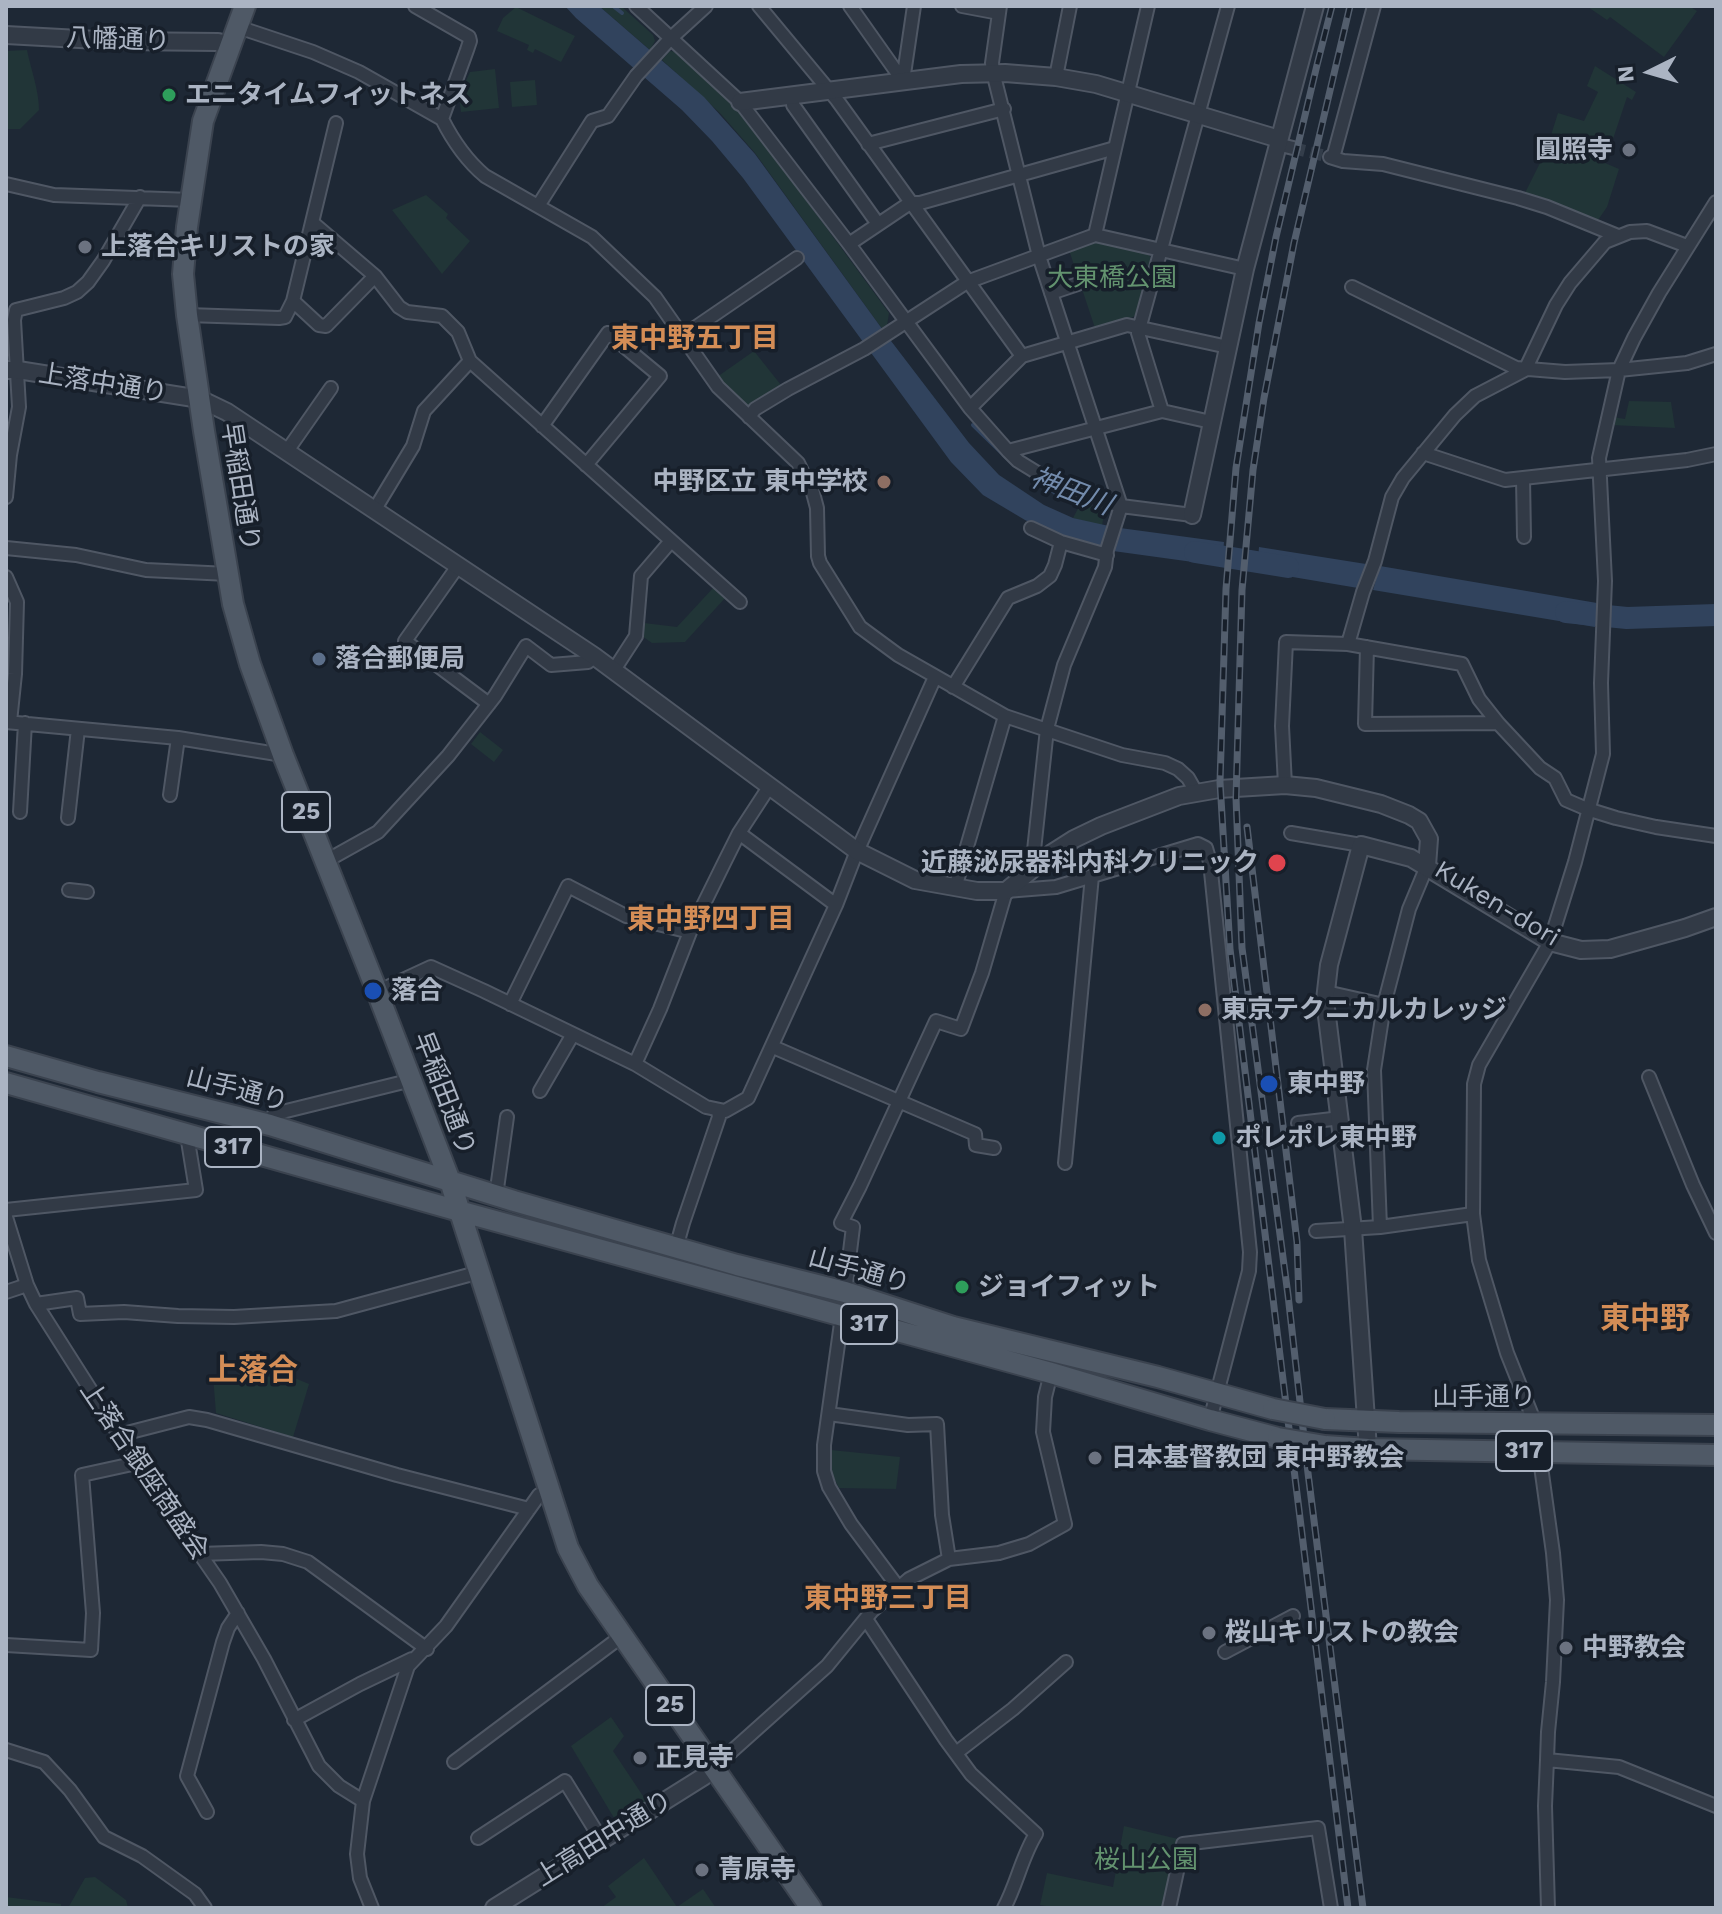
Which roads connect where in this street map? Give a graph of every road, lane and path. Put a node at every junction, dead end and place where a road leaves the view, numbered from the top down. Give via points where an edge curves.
1 (415, 6) edge
2 (636, 6) edge
3 (706, 6) edge
4 (759, 6) edge
5 (850, 6) edge
6 (914, 6) edge
7 (962, 6) edge
8 (1070, 6) edge
9 (1148, 6) edge
10 (1228, 6) edge
11 (1315, 6) edge
12 (1374, 6) edge
13 (999, 9) edge
14 (241, 15) edge
15 (6, 35) edge
16 (671, 38) junction
17 (230, 45) junction
18 (993, 72) junction
19 (1056, 77) junction
20 (903, 81) junction
21 (830, 91) junction
22 (1128, 93) junction
23 (793, 95) junction
24 (740, 102) junction
25 (1004, 109) junction
26 (1198, 114) junction
27 (442, 119) junction
28 (336, 123) dead end
29 (868, 144) junction
30 (1283, 144) junction
31 (1115, 148) junction
32 (1019, 175) junction
33 (6, 184) edge
34 (140, 197) junction
35 (191, 200) junction
36 (1716, 202) edge
37 (910, 203) junction
38 (538, 206) junction
39 (313, 223) junction
40 (878, 224) junction
41 (1095, 235) junction
42 (1618, 236) junction
43 (849, 244) junction
44 (1687, 246) junction
45 (1161, 250) junction
46 (1039, 256) junction
47 (797, 258) dead end
48 (1245, 269) junction
49 (375, 276) junction
50 (967, 282) junction
51 (1078, 284) dead end
52 (1352, 287) dead end
53 (1051, 293) junction
54 (293, 301) junction
55 (187, 315) junction
56 (906, 321) junction
57 (1140, 326) junction
58 (683, 336) junction
59 (1067, 342) junction
60 (1228, 347) junction
61 (1716, 354) edge
62 (1022, 356) junction
63 (470, 361) junction
64 (12, 370) edge
65 (1525, 370) junction
66 (1619, 370) junction
67 (331, 388) dead end
68 (200, 399) junction
69 (970, 408) junction
70 (1162, 411) junction
71 (749, 417) junction
72 (1211, 422) junction
73 (542, 426) junction
74 (1096, 428) junction
75 (287, 451) junction
76 (1008, 451) junction
77 (1423, 453) junction
78 (1716, 454) edge
79 (586, 465) junction
80 (1599, 469) junction
81 (1523, 478) junction
82 (6, 497) edge
83 (1121, 506) junction
84 (375, 509) junction
85 (1192, 515) joint
86 (1031, 528) dead end
87 (1524, 537) dead end
88 (671, 541) junction
89 (1061, 542) junction
90 (6, 548) edge
91 (1107, 552) junction
92 (458, 566) junction
93 (228, 574) junction
94 (6, 577) edge
95 (740, 602) dead end
96 (1348, 644) junction
97 (1367, 647) junction
98 (594, 656) junction
99 (614, 670) junction
100 (935, 677) junction
101 (953, 687) junction
102 (489, 704) junction
103 (1005, 716) junction
104 (8, 722) edge
105 (25, 723) junction
106 (1498, 723) junction
107 (78, 729) junction
108 (1047, 729) junction
109 (178, 738) junction
110 (283, 755) junction
111 (1285, 785) junction
112 (769, 787) junction
113 (1196, 792) junction
114 (170, 795) dead end
115 (1587, 809) junction
116 (20, 812) dead end
117 (68, 818) dead end
118 (739, 833) junction
119 (1291, 833) dead end
120 (1716, 836) edge
121 (1361, 845) junction
122 (857, 851) junction
123 (326, 861) junction
124 (1427, 866) junction
125 (1032, 869) junction
126 (1092, 876) junction
127 (955, 888) junction
128 (69, 890) dead end
129 (1006, 891) junction
130 (87, 892) dead end
131 (836, 905) junction
132 (1716, 917) edge
133 (690, 932) junction
134 (1550, 942) junction
135 (377, 992) junction
136 (1326, 992) junction
137 (510, 1004) junction
138 (1384, 1005) junction
139 (573, 1034) junction
140 (773, 1047) junction
141 (6, 1056) edge
142 (635, 1064) junction
143 (1649, 1077) dead end
144 (412, 1080) junction
145 (6, 1083) edge
146 (540, 1091) dead end
147 (899, 1101) junction
148 (718, 1111) junction
149 (507, 1117) dead end
150 (1341, 1118) junction
151 (1298, 1123) dead end
152 (270, 1125) junction
153 (187, 1135) junction
154 (994, 1148) dead end
155 (1065, 1163) dead end
156 (450, 1181) junction
157 (496, 1196) junction
158 (6, 1210) edge
159 (459, 1211) junction
160 (1473, 1214) junction
161 (8, 1226) edge
162 (1380, 1227) junction
163 (1353, 1229) junction
164 (1316, 1231) dead end
165 (1716, 1233) edge
166 (676, 1248) junction
167 (480, 1272) junction
168 (27, 1285) junction
169 (6, 1292) edge
170 (845, 1292) junction
171 (36, 1304) junction
172 (842, 1316) junction
173 (1051, 1373) junction
174 (1216, 1394) junction
175 (829, 1414) junction
176 (1210, 1420) junction
177 (1366, 1422) junction
178 (1535, 1423) junction
179 (1716, 1425) edge
180 (119, 1435) junction
181 (1368, 1449) junction
182 (1716, 1455) edge
183 (1540, 1460) junction
184 (137, 1463) junction
185 (549, 1491) junction
186 (529, 1509) junction
187 (199, 1554) junction
188 (949, 1559) junction
189 (898, 1587) junction
190 (238, 1613) junction
191 (1293, 1616) dead end
192 (866, 1619) junction
193 (622, 1636) junction
194 (6, 1645) edge
195 (427, 1649) junction
196 (1225, 1652) dead end
197 (414, 1658) junction
198 (1066, 1662) dead end
199 (294, 1720) junction
200 (6, 1750) edge
201 (956, 1753) junction
202 (1547, 1760) junction
203 (454, 1762) dead end
204 (713, 1768) junction
205 (363, 1801) junction
206 (1716, 1806) edge
207 (207, 1812) dead end
208 (478, 1838) dead end
209 (602, 1841) junction
210 (205, 1908) edge
211 (372, 1908) edge
212 (494, 1908) edge
213 (811, 1908) edge
214 (1004, 1908) edge
215 (1169, 1908) edge
216 (1331, 1908) edge
217 (1548, 1908) edge

1 - 27 street via 470,41
2 - 16 street
3 - 16 street
4 - 21 street
5 - 20 street
6 - 20 street
7 - 13 street
8 - 19 street
9 - 22 street
10 - 26 street
11 - 30 street
12 - 42 street via 1331,158 1383,164 1518,198
13 - 18 street
14 - 17 main road, 早稲田通り / 25
14 - 27 street via 247,30 359,72
15 - 17 street, 八幡通り
16 - 24 street
16 - 38 street via 608,116 592,121
17 - 35 main road, 早稲田通り / 25 via 203,121
18 - 19 street
18 - 20 street
18 - 25 street
19 - 22 street
20 - 21 street
21 - 23 street
21 - 29 street
22 - 26 street
22 - 31 street
23 - 24 street
23 - 40 street via 793,105
24 - 43 street
25 - 29 street
25 - 32 street
26 - 30 street
26 - 45 street
27 - 38 street via 470,164
28 - 39 street
29 - 37 street
30 - 48 street
31 - 32 street
31 - 41 street
32 - 37 street
32 - 46 street
33 - 34 street via 54,195
34 - 35 street
34 - 64 street via 88,282 64,298 16,310
35 - 55 main road, 早稲田通り / 25 via 184,250
36 - 44 street
37 - 40 street
37 - 50 street
38 - 58 street via 592,237 655,297
39 - 49 street
39 - 54 street
40 - 43 street
41 - 45 street
41 - 46 street
42 - 44 street via 1647,231
42 - 65 street via 1605,242 1570,283
43 - 56 street
44 - 66 street
45 - 48 street
45 - 57 street
46 - 50 street
46 - 53 street
47 - 58 street
48 - 60 street
49 - 54 street via 326,326
49 - 63 street via 407,312 442,316 458,332
50 - 56 street
50 - 62 street
51 - 53 street
52 - 65 street
53 - 59 street
54 - 55 street via 279,318
55 - 68 main road, 早稲田通り / 25
56 - 69 street
56 - 71 street
57 - 59 street
57 - 60 street
57 - 70 street
58 - 71 street via 718,387
59 - 62 street
59 - 74 street
60 - 72 street
61 - 66 street via 1687,363
62 - 69 street
63 - 73 street
63 - 84 street via 424,411 413,446
64 - 68 street, 上落中通り
64 - 82 street via 19,407
65 - 66 street
65 - 77 street via 1475,396
66 - 80 street
67 - 75 street
68 - 75 street, 上落中通り
68 - 93 main road, 早稲田通り / 25
69 - 76 street
70 - 72 street
70 - 74 street
71 - 100 street via 798,463 817,508 820,563 860,627
72 - 85 street
73 - 79 street
73 - 79 street via 608,333 660,376
74 - 76 street
74 - 83 street
75 - 84 street, 上落中通り
76 - 83 street via 1062,488
77 - 81 street via 1505,480
77 - 96 street via 1392,497
78 - 80 street
79 - 88 street
80 - 81 street
80 - 115 street via 1605,581 1603,754
81 - 87 street
83 - 85 street
83 - 91 street
84 - 92 street, 上落中通り
86 - 89 street
88 - 95 street
88 - 99 street via 641,576 636,636
89 - 91 street
89 - 101 street via 1050,576 1008,598
90 - 93 street via 146,570
91 - 108 street via 1064,665
92 - 98 street, 上落中通り
92 - 102 street via 405,641
93 - 110 main road, 早稲田通り / 25 via 250,664
94 - 104 street via 17,602
96 - 97 street
96 - 111 street via 1286,642
97 - 106 street via 1462,664
97 - 106 street via 1365,724
98 - 99 street, 上落中通り
98 - 102 street via 588,662 551,665 526,646
99 - 112 street, 上落中通り
100 - 101 street
100 - 122 street
101 - 103 street
102 - 123 street via 378,832
103 - 108 street
103 - 127 street
104 - 105 street
105 - 107 street
105 - 116 street
106 - 115 street via 1555,778 1566,800
107 - 109 street
107 - 117 street
108 - 113 street via 1122,755 1165,763 1188,778
108 - 125 street
109 - 110 street
109 - 114 street
110 - 123 main road, 早稲田通り / 25
111 - 113 street, Kuken-dori
111 - 124 street, Kuken-dori via 1399,809 1419,821 1429,839
112 - 118 street
112 - 122 street, 上落中通り
113 - 125 street, Kuken-dori via 1083,835
115 - 120 street
115 - 134 street
118 - 131 street
118 - 133 street
119 - 121 street
121 - 124 street
121 - 136 street
122 - 127 street, 上落中通り via 915,880
122 - 131 street
123 - 135 main road, 早稲田通り / 25
124 - 134 street, Kuken-dori
124 - 138 street via 1409,909
125 - 129 street, Kuken-dori
126 - 129 street via 1056,887
126 - 155 street
126 - 174 street via 1198,844 1206,848 1210,862 1250,1252
127 - 129 street, 上落中通り
128 - 130 street
129 - 147 street via 961,1029 936,1021
131 - 140 street
132 - 134 street, Kuken-dori via 1610,949 1581,950
133 - 137 street via 626,916 568,886
133 - 142 street
134 - 160 street via 1475,1075
135 - 137 street via 431,967
135 - 144 main road, 早稲田通り / 25
136 - 138 street
136 - 150 street
137 - 139 street
138 - 162 street via 1374,1070
139 - 142 street
139 - 146 street
140 - 147 street
140 - 148 street via 748,1098
141 - 152 main road, 山手通り / 317
142 - 148 street
143 - 165 street
144 - 152 street via 274,1114
144 - 156 main road, 早稲田通り / 25
145 - 153 main road, 山手通り / 317
147 - 154 street via 975,1134 976,1145
147 - 170 street via 841,1223 853,1227
148 - 166 street
149 - 157 street
150 - 151 street
150 - 163 street
152 - 156 main road, 山手通り / 317
153 - 158 street via 196,1190
153 - 159 main road, 山手通り / 317
156 - 157 main road, 山手通り / 317
156 - 159 main road, 早稲田通り / 25
157 - 166 main road, 山手通り / 317
159 - 167 main road, 早稲田通り / 25
159 - 172 main road, 山手通り / 317
160 - 162 street
160 - 178 street via 1479,1260
161 - 168 street, 上落合銀座商盛会
162 - 163 street
163 - 164 street
163 - 177 street
166 - 170 main road, 山手通り / 317
167 - 171 street via 336,1311 298,1314 80,1314 77,1298
167 - 185 main road, 早稲田通り / 25
168 - 169 street
168 - 171 street, 上落合銀座商盛会
170 - 174 main road, 山手通り / 317 via 953,1327
171 - 180 street, 上落合銀座商盛会
172 - 173 main road, 山手通り / 317
172 - 175 street
173 - 176 main road, 山手通り / 317
173 - 188 street via 1043,1432 1065,1524 1029,1544
174 - 176 street
174 - 177 main road, 山手通り / 317, bridge via 1325,1419
175 - 188 street via 937,1424
175 - 189 street via 824,1471 829,1487
176 - 181 main road, 山手通り / 317, bridge via 1278,1438
177 - 178 main road, 山手通り / 317
177 - 181 street
178 - 179 main road, 山手通り / 317
178 - 183 street
180 - 184 street, 上落合銀座商盛会
180 - 186 street via 189,1417 207,1420
181 - 183 main road, 山手通り / 317
182 - 183 main road, 山手通り / 317
183 - 202 street via 1557,1600
184 - 187 street, 上落合銀座商盛会
184 - 194 street via 82,1475 91,1650
185 - 186 street
185 - 193 main road, 早稲田通り / 25 via 579,1570
186 - 195 street
187 - 190 street, 上落合銀座商盛会
187 - 195 street via 261,1552 308,1562
188 - 189 street
189 - 192 street
190 - 199 street, 上落合銀座商盛会
190 - 207 street via 223,1642 187,1776
191 - 196 street
192 - 201 street
192 - 204 street via 827,1666
193 - 203 street
193 - 204 main road, 早稲田通り / 25
195 - 197 street
197 - 199 street
197 - 205 street
198 - 201 street
199 - 205 street, 上落合銀座商盛会 via 319,1766
200 - 210 street via 44,1762 104,1837 142,1856 195,1894
201 - 214 street via 971,1774 1036,1834
202 - 206 street via 1619,1767
202 - 217 street
204 - 209 street, 上高田中通り
204 - 213 main road, 早稲田通り / 25
205 - 211 street via 357,1854
208 - 209 street via 565,1781
209 - 212 street, 上高田中通り
215 - 216 street via 1183,1844 1318,1828

